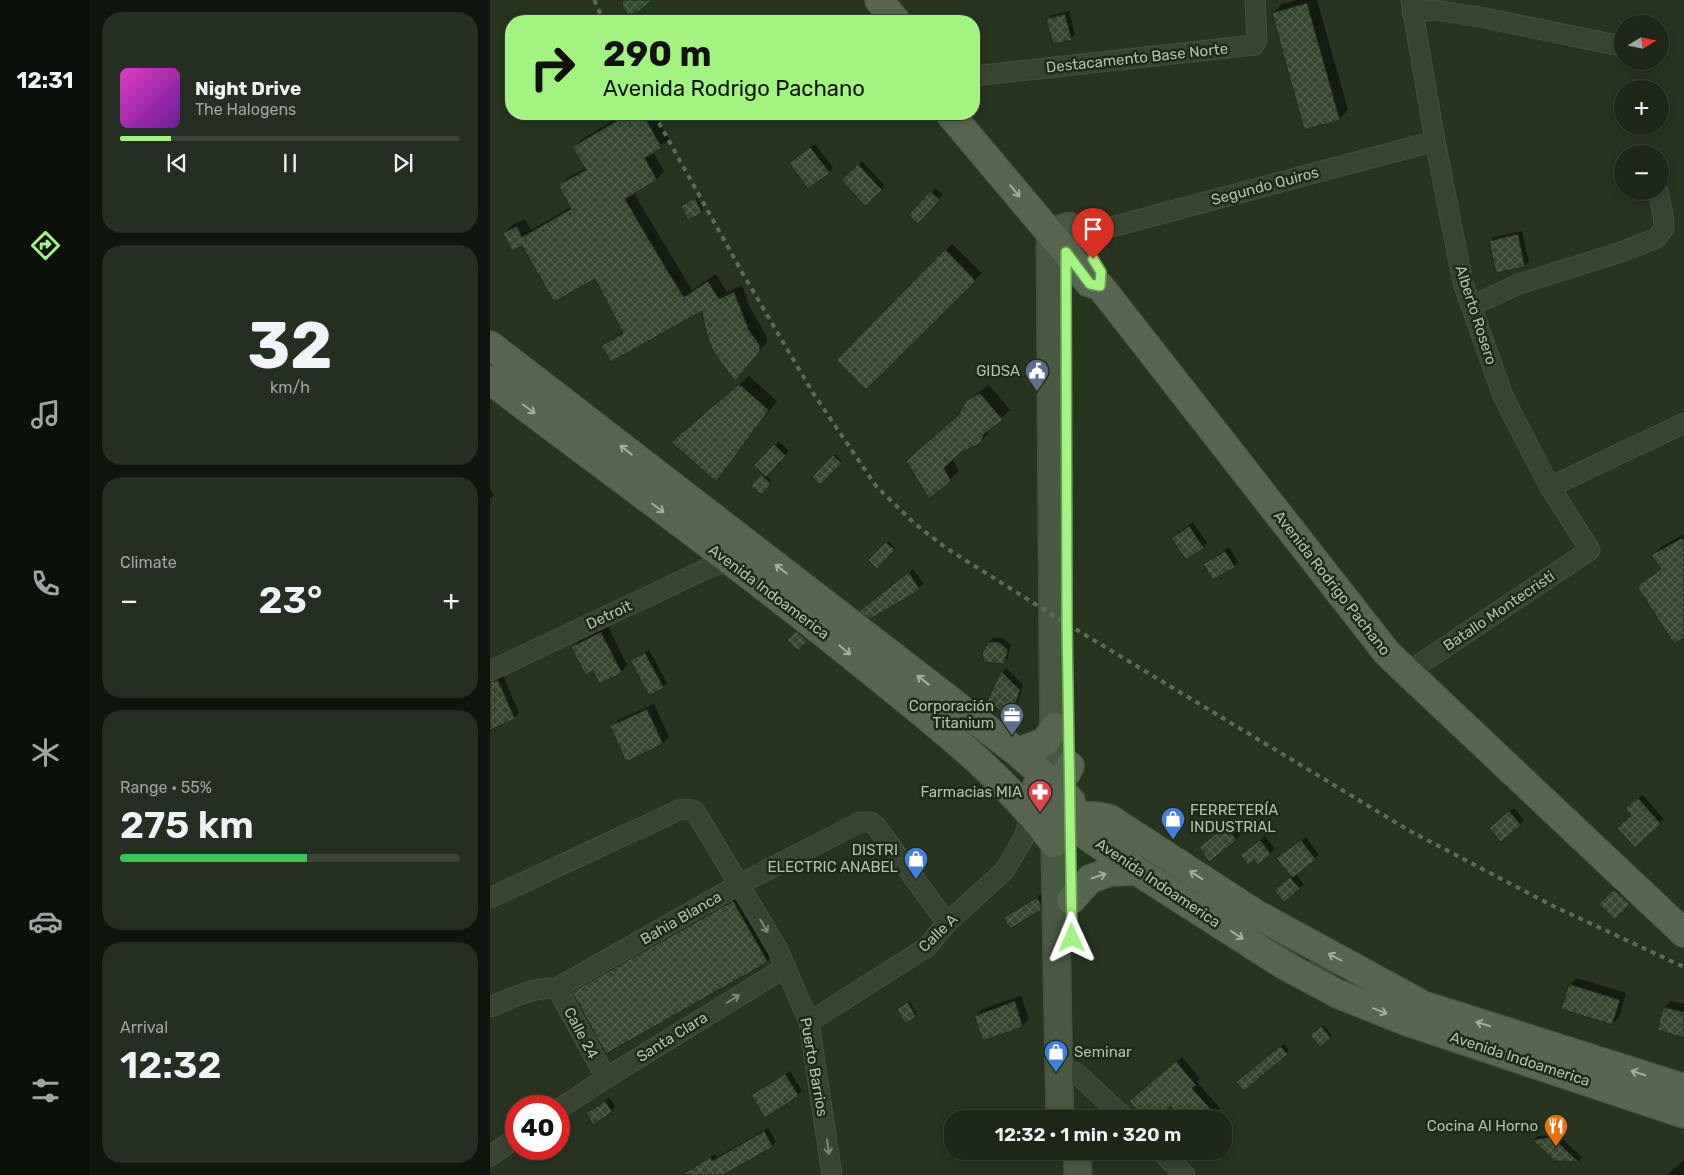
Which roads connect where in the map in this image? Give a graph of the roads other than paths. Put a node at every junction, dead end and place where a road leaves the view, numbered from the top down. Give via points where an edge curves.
1 (862, 0) edge
2 (879, 0) edge
3 (1255, 0) edge
4 (1412, 6) edge
5 (873, 15) edge
6 (891, 15) edge
7 (1614, 45) edge
8 (980, 75) edge
9 (956, 120) edge
10 (976, 120) edge
11 (1435, 142) junction
12 (1660, 200) edge
13 (1073, 237) junction
14 (1471, 306) junction
15 (490, 345) edge
16 (490, 380) edge
17 (1684, 423) edge
18 (1550, 487) junction
19 (1590, 550) joint
20 (728, 561) junction
21 (490, 671) edge
22 (1408, 672) junction
23 (1055, 728) junction
24 (1017, 752) junction
25 (1057, 806) junction
26 (1110, 819) junction
27 (1137, 871) junction
28 (740, 884) junction
29 (490, 898) edge
30 (1071, 900) junction
31 (947, 923) junction
32 (1684, 933) edge
33 (786, 967) junction
34 (557, 988) junction
35 (490, 1007) edge
36 (809, 1022) junction
37 (1075, 1072) junction
38 (606, 1078) junction
39 (1684, 1088) edge
40 (570, 1102) edge
41 (1060, 1110) edge
42 (1076, 1110) edge
43 (1116, 1110) edge
44 (1684, 1114) edge
45 (505, 1146) edge
46 (490, 1156) edge
47 (1061, 1160) edge
48 (1077, 1160) edge
49 (1169, 1160) edge
50 (832, 1175) edge
51 (1062, 1175) edge
52 (1078, 1175) edge
53 (1185, 1175) edge

1 - 5 main road
2 - 6 main road
3 - 8 street, Destacamento Base Norte via 1257,40 1254,45
4 - 7 street
4 - 11 street, Alberto Rosero
9 -> 13 main road, Avenida Rodrigo Pachano
10 - 13 main road, Avenida Rodrigo Pachano
11 - 13 street, Segundo Quiros
11 - 14 street, Alberto Rosero via 1463,283
12 - 14 street via 1664,228 1657,238 1519,284
13 - 22 main road, Avenida Rodrigo Pachano via 1101,272 1100,286 1387,654
13 - 23 street via 1052,614
13 - 25 street
14 - 18 street, Alberto Rosero via 1502,393
24 -> 15 main road, Avenida Indoamerica
16 -> 20 main road, Avenida Indoamerica
17 - 18 street
18 - 19 street, Alberto Rosero
19 - 22 street, Batallo Montecristi
20 - 21 street, Detroit
20 -> 25 main road, Avenida Indoamerica via 822,631 941,728 987,771
22 - 32 main road, Avenida Rodrigo Pachano
23 - 24 main road via 1045,742
23 - 25 street
24 - 25 main road, Avenida Indoamerica
25 - 26 main road, Avenida Indoamerica via 1082,815
25 - 26 main road via 1091,799
25 - 27 main road, Avenida Indoamerica
25 - 30 street
25 - 31 street, Calle A via 1024,838 1004,871
25 - 41 street
39 -> 26 main road, Avenida Indoamerica via 1423,1005 1256,914
30 -> 27 main road via 1090,879 1110,872
27 -> 44 main road, Avenida Indoamerica via 1284,965 1338,994 1408,1022
28 - 29 street, Puerto Barrios via 695,810 688,809 679,810
28 - 31 street, Bahia Blanca via 860,822 870,822
28 -> 33 street, Puerto Barrios
28 - 34 street, Bahia Blanca
30 - 37 street
31 - 36 street, Calle A via 927,947
33 - 36 street, Puerto Barrios
38 -> 33 street, Santa Clara
34 - 35 street, Bahia Blanca via 528,992
34 - 38 street, Calle 24
36 -> 50 street, Puerto Barrios
37 - 42 street
37 - 43 street
38 - 40 street, Santa Clara
45 - 46 street
47 - 51 street
48 - 52 street
49 - 53 street

